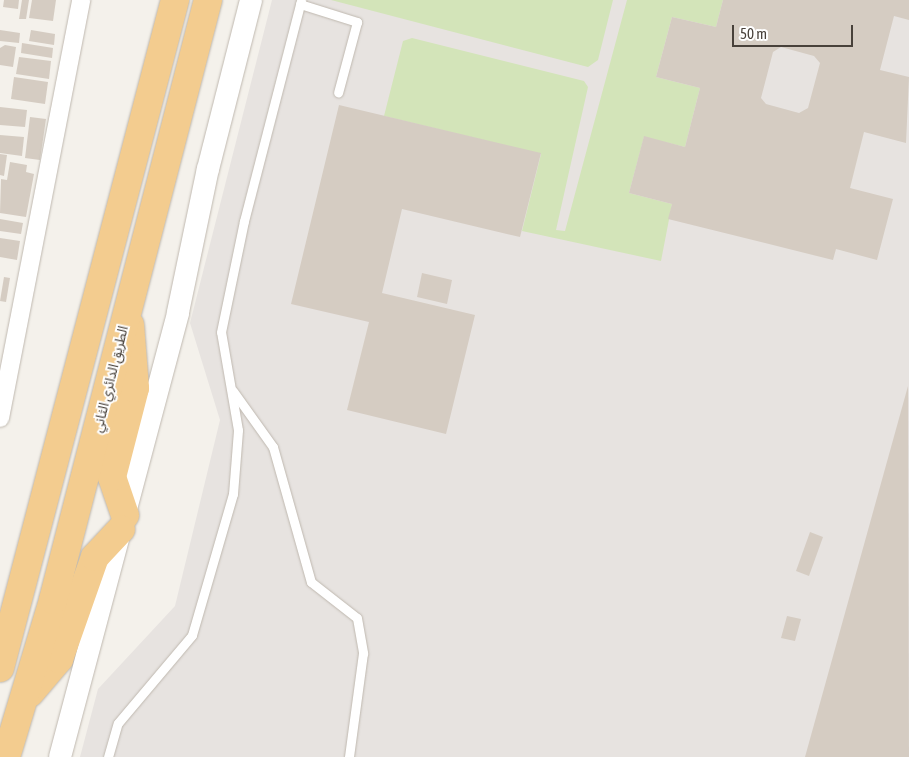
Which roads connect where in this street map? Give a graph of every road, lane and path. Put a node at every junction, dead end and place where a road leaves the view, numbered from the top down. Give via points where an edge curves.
1 (81, 0) edge
2 (175, 0) edge
3 (208, 0) edge
4 (251, 0) edge
5 (301, 2) edge
6 (338, 93) dead end
7 (128, 310) junction
8 (232, 389) junction
9 (1, 397) edge
10 (0, 418) edge
11 (123, 522) junction
12 (13, 620) junction
13 (0, 643) edge
14 (0, 668) edge
15 (23, 702) junction
16 (6, 757) edge
17 (60, 757) edge
18 (108, 757) edge
19 (350, 757) edge

1 - 9 street
2 - 12 highway
3 - 7 highway, الطريق الدائري الثاني
4 - 11 street
5 - 6 lane via 357,22
5 - 8 lane via 244,221 221,332
7 - 11 highway via 135,388 112,477
7 - 15 highway, الطريق الدائري الثاني
8 - 18 lane via 238,430 232,494 192,635 118,723
8 - 19 lane via 273,447 311,582 357,618 363,653
9 - 10 street
11 - 15 highway via 88,572 59,660
11 - 17 street
12 - 13 highway
12 - 14 highway
15 - 16 highway, الطريق الدائري الثاني

